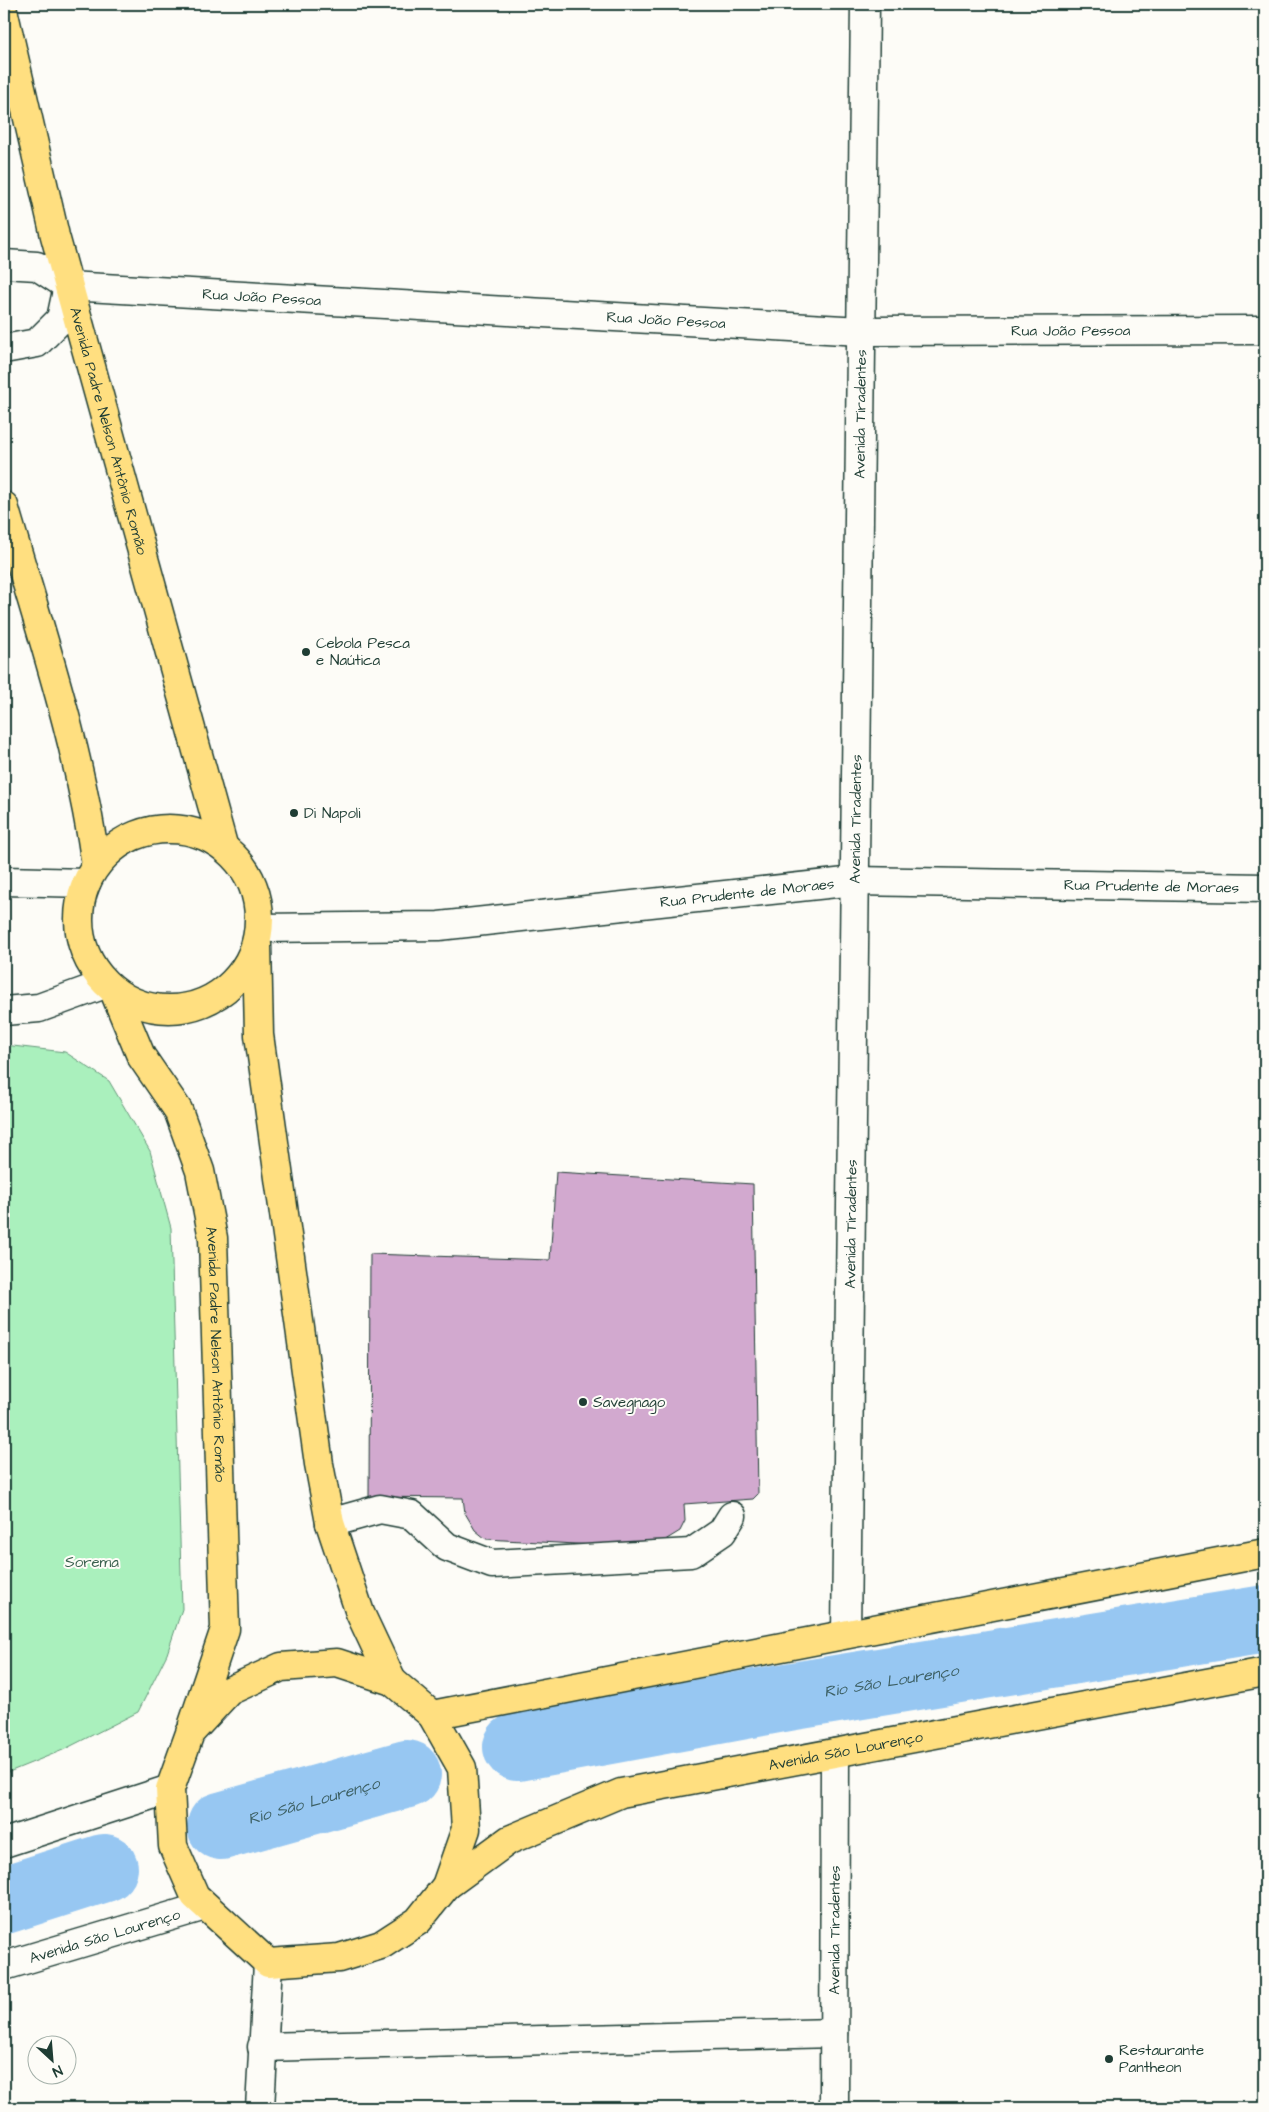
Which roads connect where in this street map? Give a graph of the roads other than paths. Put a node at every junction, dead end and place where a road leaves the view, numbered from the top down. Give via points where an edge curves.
1 (865, 4) edge
2 (4, 14) edge
3 (4, 264) edge
4 (68, 286) junction
5 (1265, 330) edge
6 (861, 331) junction
7 (4, 349) edge
8 (4, 506) edge
9 (223, 845) junction
10 (91, 874) junction
11 (854, 880) junction
12 (4, 881) edge
13 (1265, 888) edge
14 (258, 936) junction
15 (109, 987) junction
16 (4, 1011) edge
17 (732, 1516) dead end
18 (330, 1523) junction
19 (1265, 1553) edge
20 (846, 1634) junction
21 (1265, 1672) edge
22 (392, 1680) junction
23 (432, 1715) junction
24 (190, 1733) junction
25 (835, 1753) junction
26 (170, 1789) junction
27 (4, 1842) edge
28 (446, 1886) junction
29 (205, 1906) junction
30 (268, 1963) junction
31 (4, 1966) edge
32 (834, 2033) junction
33 (262, 2047) junction
34 (260, 2108) edge
35 (834, 2108) edge

1 - 6 street, Avenida Tiradentes
2 - 4 main road, Avenida Padre Nelson Antônio Romão
3 - 4 street via 37,266
4 - 6 street, Rua João Pessoa
4 - 7 street via 61,319 37,343
4 - 9 main road, Avenida Padre Nelson Antônio Romão
5 - 6 street, Rua João Pessoa
6 - 11 street, Avenida Tiradentes
8 - 10 main road via 74,750 89,814
9 - 10 main road via 179,828 132,836
9 - 14 main road via 245,868 258,897
10 - 12 street
10 - 15 main road, Avenida Padre Nelson Antônio Romão via 78,918 85,954
11 - 13 street, Rua Prudente de Moraes
11 - 14 street, Rua Prudente de Moraes via 439,926
11 - 20 street, Avenida Tiradentes
14 - 15 main road via 235,982 198,1005 154,1008
14 - 18 main road via 259,1035
15 - 16 street via 39,1008
15 - 24 main road, Avenida Padre Nelson Antônio Romão via 141,1056 178,1110 200,1172 213,1238 225,1629
17 - 18 street via 722,1532 691,1553 492,1564 447,1547 412,1515 380,1509
18 - 22 main road via 360,1613
19 - 20 main road
20 - 23 main road
21 - 25 main road, Avenida São Lourenço
22 - 23 main road
22 - 24 main road via 337,1663 281,1667 229,1692
23 - 28 main road via 462,1768 466,1829
24 - 26 main road, Avenida Padre Nelson Antônio Romão
25 - 28 main road, Avenida São Lourenço via 621,1793 509,1840
25 - 32 street, Avenida Tiradentes
26 - 27 street
26 - 29 main road via 173,1846 195,1896
28 - 30 main road via 418,1921 381,1945 339,1958
29 - 30 main road
29 - 31 street, Avenida São Lourenço
30 - 33 street
32 - 33 street
32 - 35 street, Avenida Tiradentes
33 - 34 street

